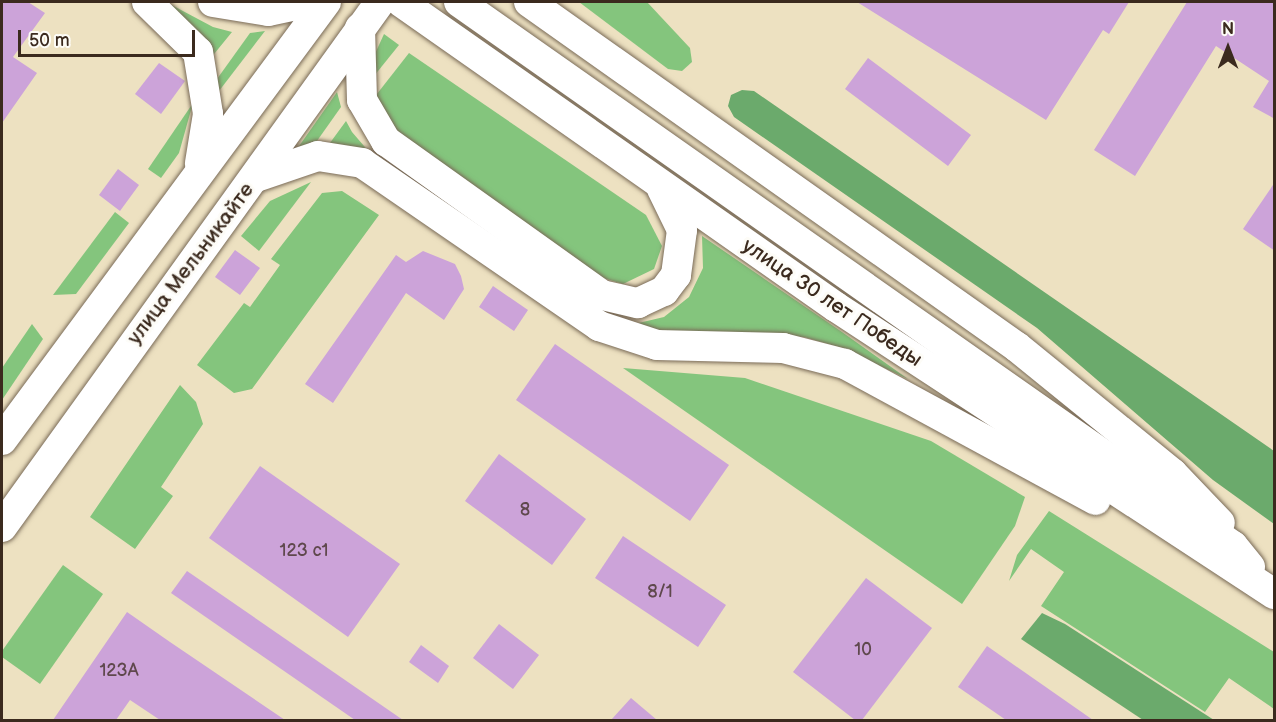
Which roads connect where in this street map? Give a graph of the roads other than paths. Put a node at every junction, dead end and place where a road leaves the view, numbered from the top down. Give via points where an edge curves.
1 (147, 2) edge
2 (213, 2) edge
3 (310, 2) edge
4 (326, 2) edge
5 (380, 2) edge
6 (401, 2) edge
7 (459, 2) edge
8 (529, 2) edge
9 (556, 2) edge
10 (360, 28) junction
11 (587, 43) junction
12 (199, 168) junction
13 (256, 177) junction
14 (661, 185) junction
15 (2, 440) edge
16 (2, 527) edge
17 (1233, 546) junction
18 (1198, 549) junction
19 (1273, 593) edge

1 - 12 street via 198,52 208,114
2 - 3 street via 268,11
4 - 12 street
5 - 10 street, улица Мельникайте
6 - 14 street, улица 30 лет Победы
7 - 17 street, улица 30 лет Победы
8 - 11 street
9 - 11 street
10 - 13 street, улица Мельникайте
10 - 14 street via 362,100 386,141 602,295 638,303 664,291 676,275 682,230
11 - 17 street via 1017,347 1203,502
12 - 15 street
13 - 16 street, улица Мельникайте
13 - 18 street via 318,156 362,163 599,326 657,345 783,348 845,364 1054,479
14 - 18 street, улица 30 лет Победы
17 - 19 street, улица 30 лет Победы
18 - 19 street, улица 30 лет Победы

